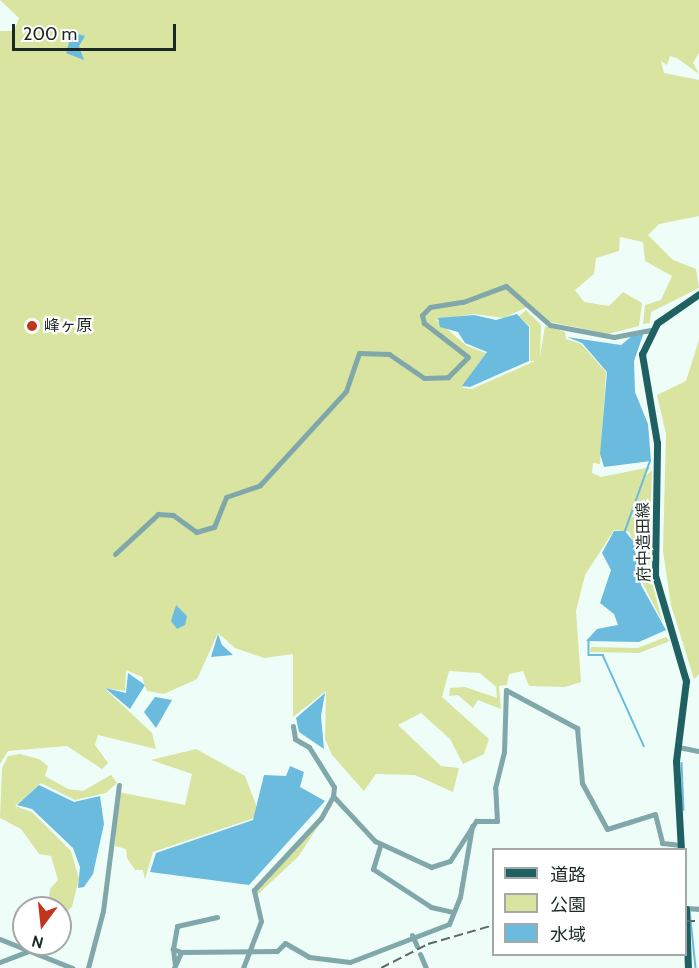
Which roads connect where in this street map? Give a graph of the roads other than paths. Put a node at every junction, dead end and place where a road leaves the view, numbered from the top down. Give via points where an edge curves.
1 (699, 294) edge
2 (650, 330) junction
3 (115, 554) dead end
4 (293, 726) dead end
5 (678, 747) junction
6 (699, 751) edge
7 (119, 785) dead end
8 (333, 796) junction
9 (472, 826) junction
10 (375, 841) junction
11 (681, 847) edge
12 (453, 912) junction
13 (217, 917) dead end
14 (412, 935) junction
15 (687, 938) edge
16 (417, 946) dead end
17 (173, 949) junction
18 (253, 951) junction
19 (181, 952) junction
20 (420, 954) dead end
21 (16, 956) edge
22 (41, 956) edge
23 (0, 962) edge
24 (174, 966) edge
25 (71, 968) edge
26 (88, 968) edge
27 (243, 968) edge
28 (426, 968) edge
29 (688, 968) edge

1 - 2 main road
2 - 3 street via 614,337 550,325 506,286 464,303 430,307 422,315 424,323 468,357 448,377 424,378 389,354 359,353 346,391 260,485 226,497 214,527 196,532 173,515 158,514
2 - 5 main road, 府中造田線 via 642,354 657,443 655,575 686,688
4 - 8 street via 295,739 309,747 334,787
5 - 6 street
5 - 11 main road, 府中造田線
7 - 26 street via 104,911
8 - 10 street
8 - 18 street via 321,818 254,890 261,916
9 - 10 street via 450,861 435,867 413,863
9 - 11 street via 497,821 495,788 504,752 506,690 577,728 582,783 607,829 655,814 662,843
9 - 12 street
10 - 12 street via 384,850 373,869 431,907
12 - 14 street via 449,924
13 - 17 street via 177,926
14 - 16 street
14 - 18 street via 350,962 309,957 285,943 277,951
15 - 29 main road
17 - 19 street
17 - 24 street
18 - 19 street
18 - 27 street
19 - 24 street
20 - 28 street
21 - 23 street
22 - 25 street

